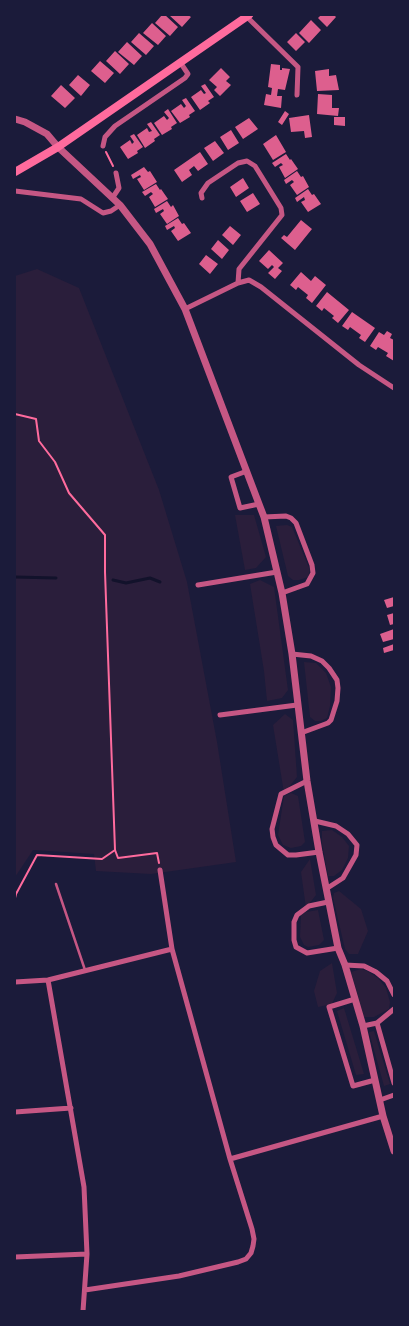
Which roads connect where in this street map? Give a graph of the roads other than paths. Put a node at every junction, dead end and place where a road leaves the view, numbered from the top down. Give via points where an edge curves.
1 (248, 16) edge
2 (180, 62) junction
3 (296, 95) dead end
4 (15, 119) edge
5 (103, 146) road end
6 (58, 147) junction
7 (15, 172) edge
8 (116, 173) road end
9 (15, 191) edge
10 (113, 197) junction
11 (202, 198) dead end
12 (120, 205) junction
13 (238, 283) junction
14 (185, 309) junction
15 (394, 388) edge
16 (247, 471) junction
17 (259, 504) junction
18 (264, 517) junction
19 (277, 572) junction
20 (198, 585) dead end
21 (282, 593) junction
22 (292, 654) junction
23 (297, 705) junction
24 (220, 715) dead end
25 (302, 733) junction
26 (307, 781) junction
27 (315, 821) junction
28 (319, 852) junction
29 (160, 870) road end
30 (56, 884) dead end
31 (326, 889) junction
32 (328, 902) junction
33 (338, 948) junction
34 (172, 949) junction
35 (345, 965) junction
36 (86, 971) junction
37 (48, 980) junction
38 (15, 982) edge
39 (394, 995) edge
40 (355, 999) junction
41 (394, 1009) edge
42 (377, 1023) junction
43 (363, 1026) junction
44 (375, 1080) junction
45 (394, 1083) edge
46 (394, 1095) edge
47 (380, 1100) junction
48 (71, 1108) junction
49 (15, 1112) edge
50 (383, 1116) junction
51 (394, 1151) edge
52 (230, 1159) junction
53 (87, 1254) junction
54 (15, 1256) edge
55 (85, 1290) junction
56 (83, 1311) edge

1 - 2 main road
1 - 3 street via 298,67
2 - 5 street via 188,74 185,78 115,126 105,136
2 - 6 main road
4 - 6 street via 46,134
6 - 7 main road
6 - 10 street
8 - 10 street via 119,188
9 - 12 street via 82,199 103,213
10 - 12 street
11 - 13 street via 201,193 208,183 238,163 247,161 254,166 281,208 282,215 239,270
12 - 14 street via 150,244
13 - 14 street
13 - 15 street via 249,280 261,287 359,365
14 - 16 street
16 - 17 street
16 - 17 street via 231,477 240,508
17 - 18 street
18 - 19 street
18 - 21 street via 291,518 296,523 312,565 313,573 307,584
19 - 20 street
19 - 21 street
21 - 22 street
22 - 23 street
22 - 25 street via 322,661 337,680 337,701 331,720
23 - 24 street
23 - 25 street
25 - 26 street
26 - 27 street
26 - 28 street via 281,794 273,837 276,845 288,855
27 - 28 street
27 - 31 street via 336,826 357,845 356,855 344,878
28 - 31 street
29 - 34 street
30 - 36 lane
31 - 32 street
32 - 33 street
32 - 33 street via 309,906 297,915 294,940 296,947 306,953
33 - 35 street
34 - 36 street
34 - 52 street
35 - 39 street via 364,966 376,972 387,981
35 - 40 street
36 - 37 street
37 - 38 street
37 - 48 street
40 - 43 street
40 - 44 street via 329,1007 354,1086
41 - 42 street
42 - 43 street
42 - 45 street
43 - 44 street
44 - 47 street
46 - 47 street
47 - 50 street
48 - 49 street
48 - 53 street via 84,1187
50 - 51 street
50 - 52 street
52 - 55 street via 254,1239 246,1259 179,1276
53 - 54 street
53 - 55 street
55 - 56 street

